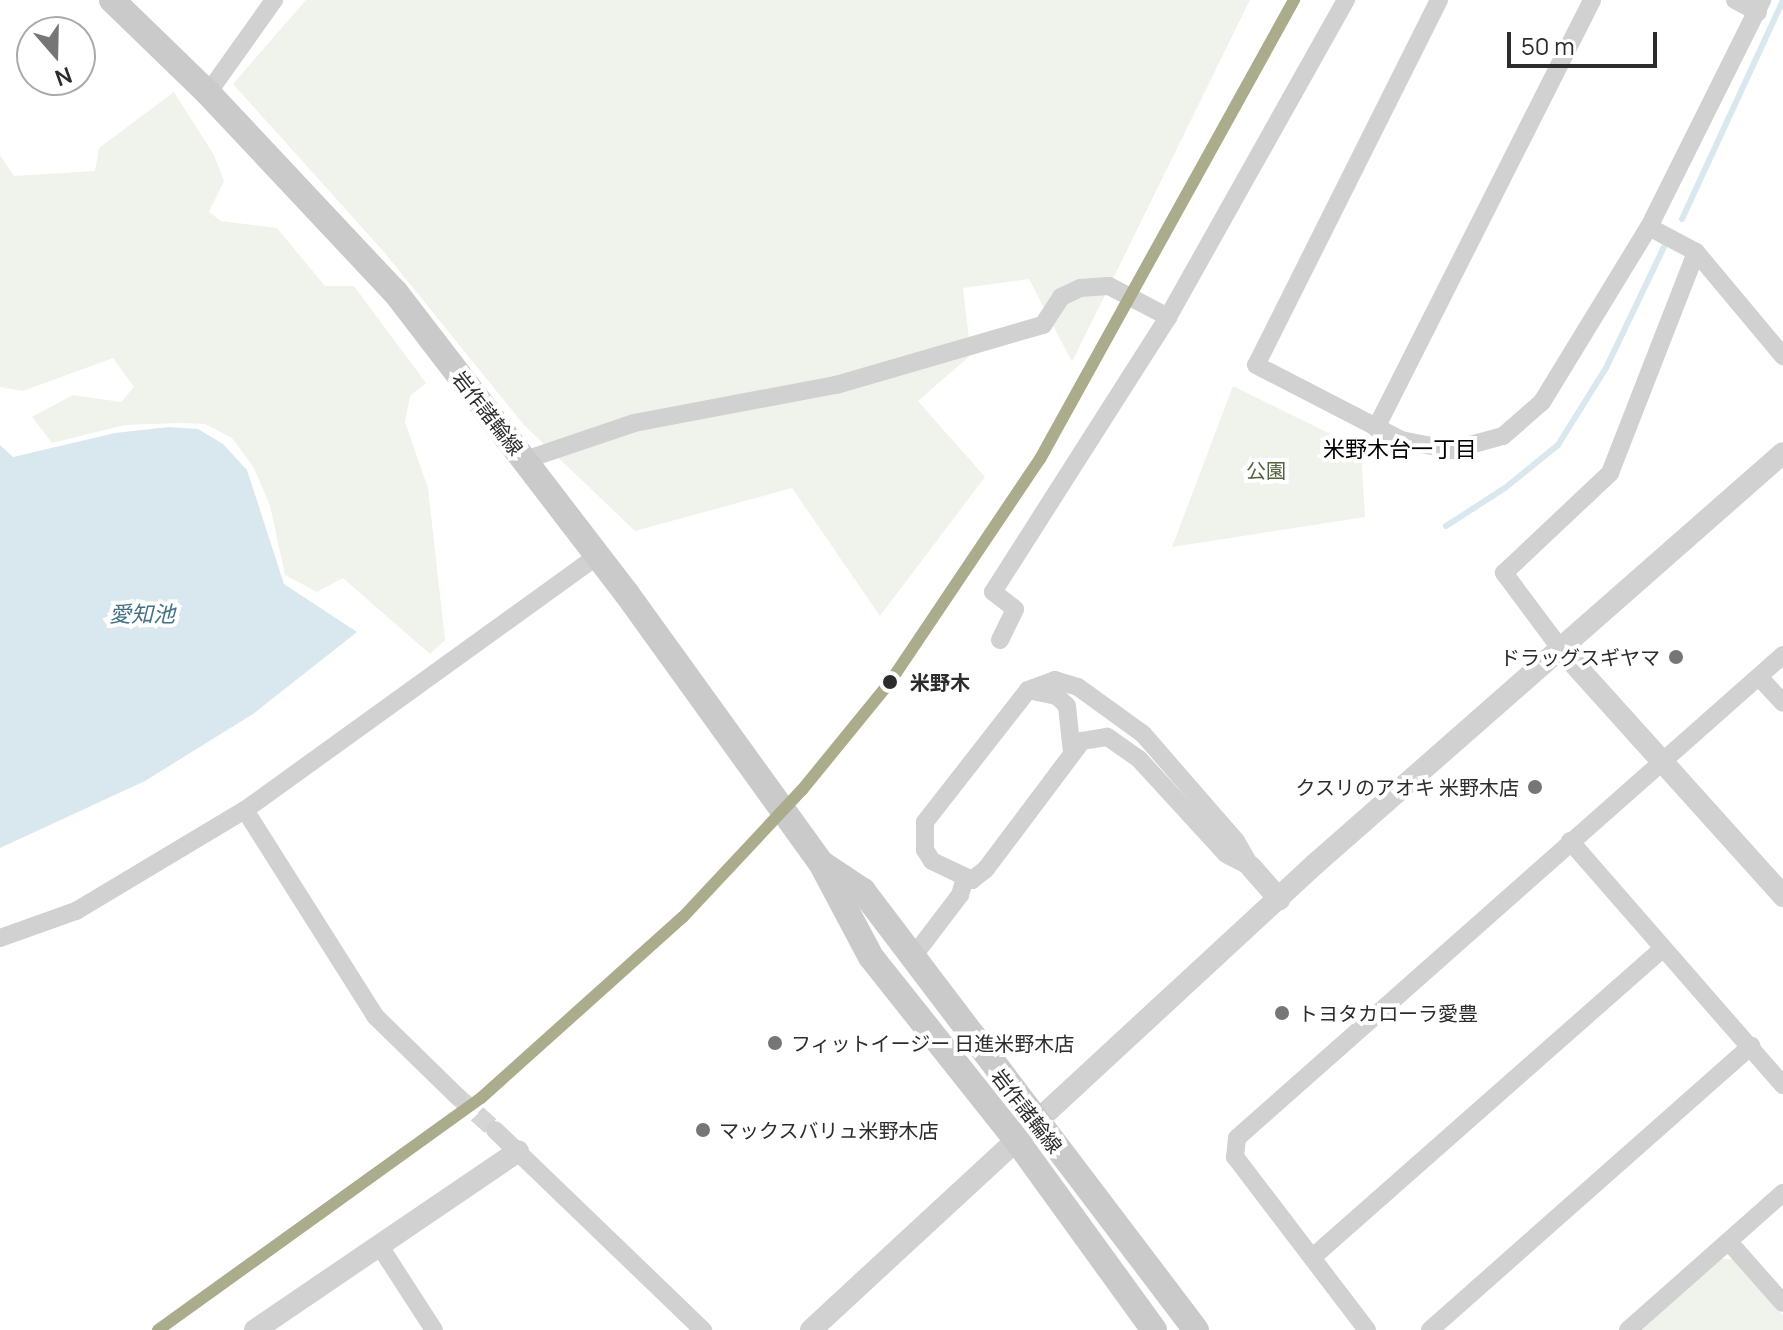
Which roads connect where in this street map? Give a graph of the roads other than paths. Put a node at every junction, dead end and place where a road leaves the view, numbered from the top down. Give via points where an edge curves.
1 (112, 0) edge
2 (274, 0) edge
3 (1346, 0) edge
4 (1439, 0) edge
5 (1592, 0) edge
6 (1735, 0) edge
7 (1760, 6) edge
8 (208, 93) junction
9 (1649, 227) junction
10 (1696, 252) junction
11 (1168, 317) junction
12 (1783, 356) edge
13 (1376, 428) junction
14 (1783, 453) edge
15 (525, 460) junction
16 (597, 556) junction
17 (1000, 640) dead end
18 (1560, 648) junction
19 (1783, 655) edge
20 (1759, 677) junction
21 (1028, 690) junction
22 (1783, 703) edge
23 (1072, 753) junction
24 (1664, 762) junction
25 (245, 810) junction
26 (1570, 841) junction
27 (821, 863) junction
28 (1251, 867) junction
29 (965, 879) junction
30 (1783, 896) edge
31 (1279, 899) junction
32 (0, 938) edge
33 (1663, 948) junction
34 (912, 958) junction
35 (1751, 1046) junction
36 (1783, 1085) edge
37 (457, 1096) tunnel mouth
38 (1024, 1129) junction
39 (495, 1130) tunnel mouth
40 (518, 1151) junction
41 (1783, 1193) edge
42 (1729, 1242) junction
43 (379, 1245) junction
44 (1314, 1256) junction
45 (1783, 1303) edge
46 (255, 1330) edge
47 (434, 1330) edge
48 (703, 1330) edge
49 (811, 1330) edge
50 (1154, 1330) edge
51 (1196, 1330) edge
52 (1367, 1330) edge
53 (1430, 1330) edge
54 (1628, 1330) edge

1 - 8 main road, 岩作諸輪線
2 - 8 street
3 - 11 street
4 - 13 street via 1256,365
5 - 13 street
6 - 7 street
7 - 9 street
8 - 15 main road, 岩作諸輪線 via 396,293
9 - 10 street
9 - 13 street via 1542,402 1522,424 1490,442 1452,450 1421,447
10 - 12 street
10 - 18 street via 1610,473 1504,573
11 - 15 street via 1109,286 1080,288 1061,297 1043,325 836,385 634,423
11 - 17 street via 993,592 1015,609
14 - 18 street
15 - 16 main road, 岩作諸輪線
16 - 25 street
16 - 27 main road, 岩作諸輪線
18 - 24 street
18 - 31 street
19 - 20 street
20 - 22 street
20 - 24 street
21 - 23 street via 1057,696 1067,706
21 - 28 street via 1055,680 1078,687 1143,734 1236,841
21 - 29 street via 925,822 925,850 946,871
23 - 28 street via 1082,741 1094,738 1107,737 1122,745 1211,840
23 - 29 street via 986,869
24 - 26 street
24 - 30 street
25 - 32 street via 76,911
25 - 37 street via 375,1016
26 - 33 street
26 - 44 street via 1237,1138 1235,1157
27 - 34 main road, 岩作諸輪線 via 863,891
27 - 38 main road, 岩作諸輪線 via 871,957
28 - 31 street
29 - 34 street via 960,895
31 - 38 street
33 - 35 street
33 - 44 street
34 - 38 main road, 岩作諸輪線
35 - 36 street
35 - 53 street
38 - 49 street
38 - 50 main road, 岩作諸輪線
38 - 51 main road, 岩作諸輪線
39 - 40 street
40 - 43 street
40 - 48 street
41 - 42 street
42 - 45 street
42 - 54 street
43 - 46 street
43 - 47 street
44 - 52 street

